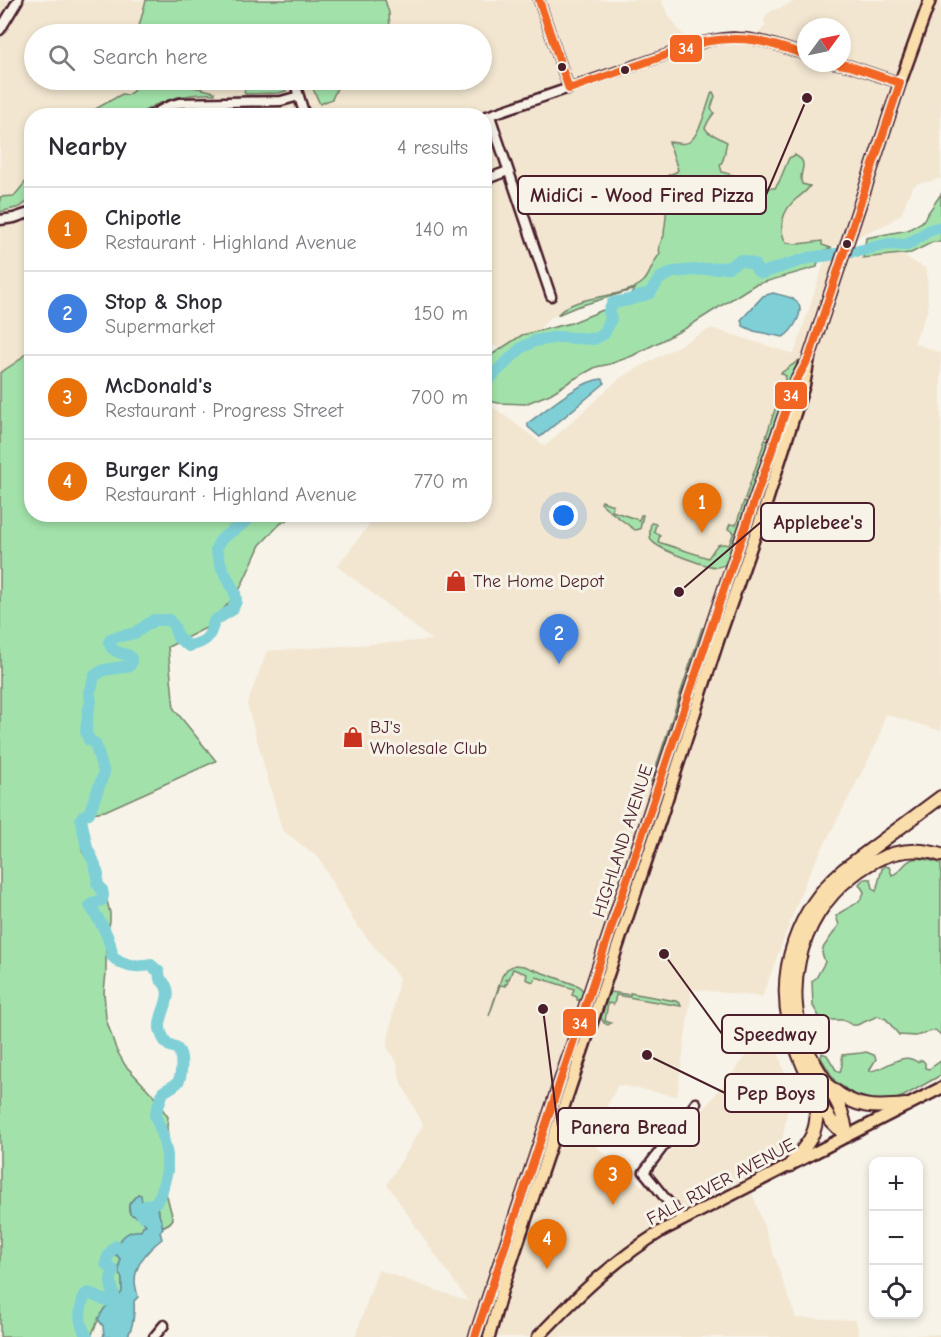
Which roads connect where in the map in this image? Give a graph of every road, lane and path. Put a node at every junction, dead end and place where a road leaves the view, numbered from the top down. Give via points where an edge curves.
1 (18, 0) edge
2 (539, 0) edge
3 (930, 0) edge
4 (0, 30) edge
5 (797, 52) edge
6 (851, 66) edge
7 (900, 83) junction
8 (569, 89) junction
9 (297, 90) edge
10 (299, 96) junction
11 (174, 105) junction
12 (167, 108) edge
13 (170, 108) edge
14 (303, 108) edge
15 (492, 115) edge
16 (492, 130) edge
17 (508, 171) junction
18 (492, 177) edge
19 (24, 213) edge
20 (24, 214) edge
21 (16, 217) junction
22 (0, 220) edge
23 (551, 296) dead end
24 (808, 358) junction
25 (941, 797) edge
26 (941, 855) edge
27 (806, 1069) junction
28 (829, 1087) junction
29 (941, 1088) edge
30 (696, 1103) dead end
31 (906, 1105) junction
32 (846, 1136) junction
33 (789, 1166) junction
34 (682, 1220) junction
35 (164, 1325) dead end
36 (154, 1337) edge
37 (475, 1337) edge
38 (489, 1337) edge
39 (538, 1337) edge

1 - 4 street
2 - 8 street
3 - 7 main road, HIGHLAND AVENUE
5 - 8 street via 753,39 720,39
6 - 7 street
7 - 24 main road, HIGHLAND AVENUE
8 - 15 street
9 - 10 street
10 - 11 street via 281,101
10 - 14 street
11 - 12 street
11 - 13 street
16 - 17 street
17 - 18 street
17 - 23 street
19 - 21 street
20 - 21 street
21 - 22 street
24 - 37 main road, HIGHLAND AVENUE via 796,381 726,583
24 - 38 main road, HIGHLAND AVENUE via 804,385 766,504
25 - 27 highway via 837,876 802,922 790,956 786,993 790,1029
26 - 28 highway via 906,851 870,863 837,889 811,926 797,967 797,1010 804,1042
27 - 32 highway via 828,1116
27 - 33 highway via 816,1100 817,1124 809,1142
28 - 31 highway via 864,1106
28 - 32 highway via 842,1114
29 - 31 main road, FALL RIVER AVENUE
30 - 34 street via 644,1172
31 - 32 main road, FALL RIVER AVENUE
32 - 33 main road, FALL RIVER AVENUE
33 - 34 main road, FALL RIVER AVENUE
34 - 39 main road, FALL RIVER AVENUE via 634,1248 608,1269
35 - 36 street

